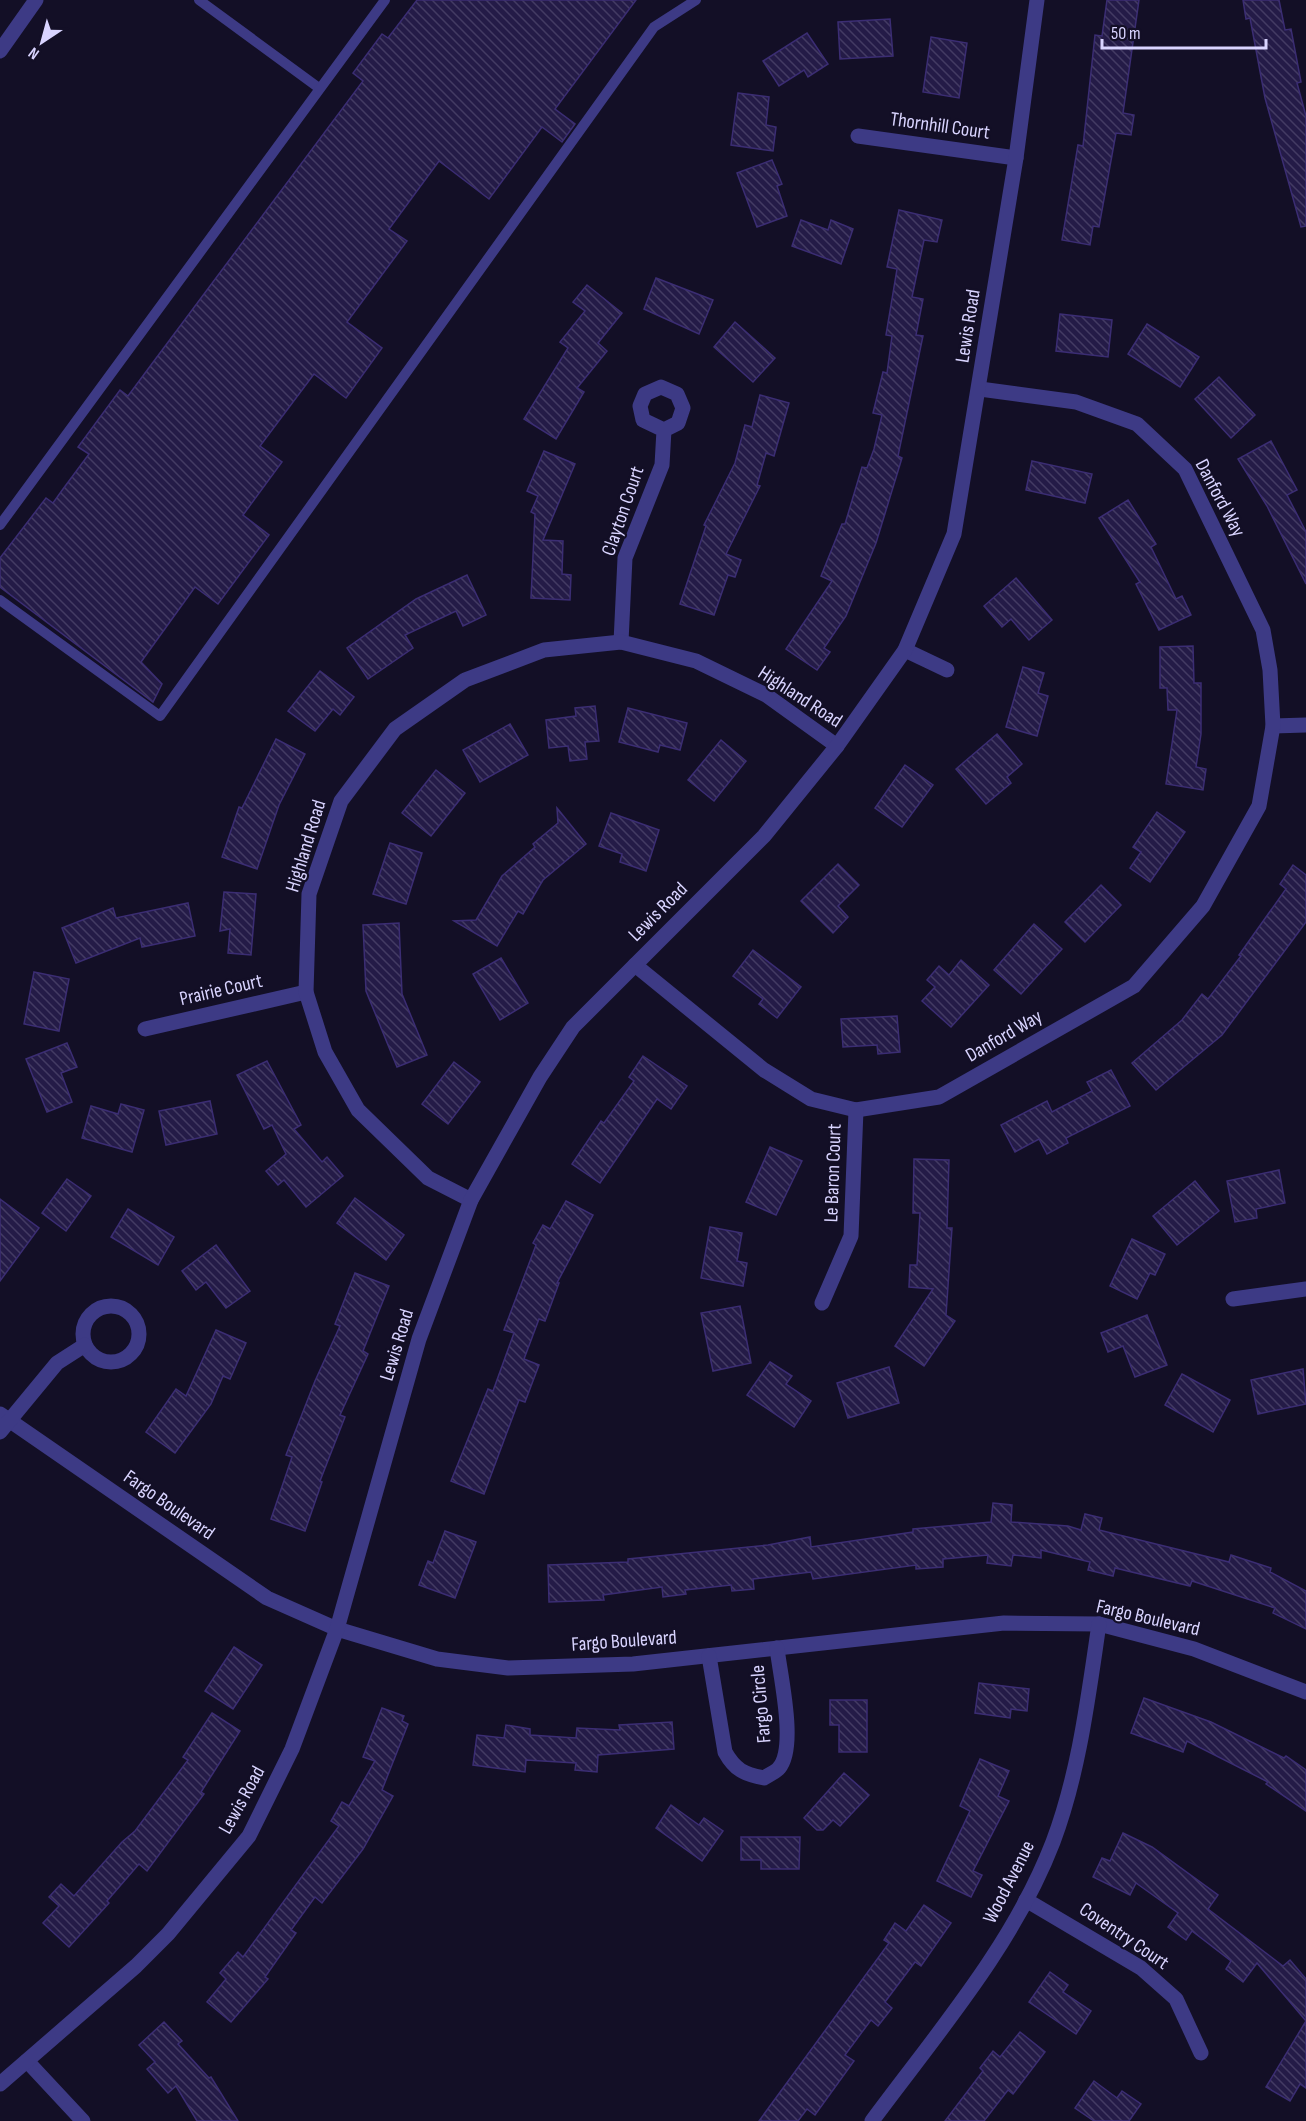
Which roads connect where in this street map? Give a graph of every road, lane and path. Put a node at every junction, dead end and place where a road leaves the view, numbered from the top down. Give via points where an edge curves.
1 (36, 0) edge
2 (199, 0) edge
3 (385, 0) edge
4 (696, 0) edge
5 (1037, 0) edge
6 (0, 51) edge
7 (319, 88) junction
8 (858, 136) dead end
9 (1016, 158) junction
10 (980, 389) junction
11 (664, 430) dead end
12 (0, 525) edge
13 (0, 600) edge
14 (621, 642) junction
15 (905, 650) junction
16 (947, 670) dead end
17 (1306, 725) edge
18 (1273, 726) junction
19 (837, 746) junction
20 (635, 965) junction
21 (306, 992) junction
22 (145, 1029) dead end
23 (856, 1110) junction
24 (471, 1200) junction
25 (1306, 1289) edge
26 (1233, 1299) dead end
27 (822, 1303) dead end
28 (85, 1345) dead end
29 (3, 1422) edge
30 (1100, 1624) junction
31 (337, 1629) junction
32 (777, 1648) junction
33 (709, 1656) junction
34 (1306, 1692) edge
35 (1026, 1900) junction
36 (1201, 2053) dead end
37 (27, 2061) junction
38 (0, 2084) edge
39 (83, 2121) edge
40 (872, 2121) edge

1 - 6 street
2 - 7 lane
3 - 7 lane
4 - 13 lane via 654,27 160,716
5 - 9 street, Lewis Road
7 - 12 lane
8 - 9 street, Thornhill Court
9 - 10 street, Lewis Road
10 - 15 street, Lewis Road via 954,534
10 - 18 street, Danford Way via 1076,402 1137,424 1185,469 1263,630
11 - 14 street, Clayton Court via 662,465 625,558
14 - 19 street, Highland Road via 706,666 766,695
14 - 21 street, Highland Road via 544,650 465,680 395,729 340,801 309,894
15 - 16 street
15 - 19 street, Lewis Road
17 - 18 street
18 - 23 street, Danford Way via 1259,806 1203,906 1134,986 939,1097
19 - 20 street, Lewis Road via 764,836
20 - 23 street, Danford Way via 764,1070 812,1099
20 - 24 street, Lewis Road via 573,1027 540,1077
21 - 22 street, Prairie Court
21 - 24 street, Highland Road via 325,1052 358,1110 428,1178
23 - 27 street, Le Baron Court via 851,1236
24 - 31 street, Lewis Road via 419,1339
25 - 26 street
28 - 29 street via 57,1363
29 - 31 street, Fargo Boulevard via 267,1598
30 - 32 street, Fargo Boulevard via 1004,1623
30 - 34 street, Fargo Boulevard via 1194,1649
30 - 35 street, Wood Avenue via 1069,1793 1052,1844
31 - 33 street, Fargo Boulevard via 437,1659 508,1668 633,1664
31 - 37 street, Lewis Road via 292,1749 249,1836 168,1934
32 - 33 street, Fargo Boulevard
32 - 33 street, Fargo Circle via 786,1752 779,1768 764,1778 743,1774 725,1752
35 - 36 street, Coventry Court via 1150,1976 1176,1999
35 - 40 street, Wood Avenue via 979,1976
37 - 38 street, Lewis Road
37 - 39 street

